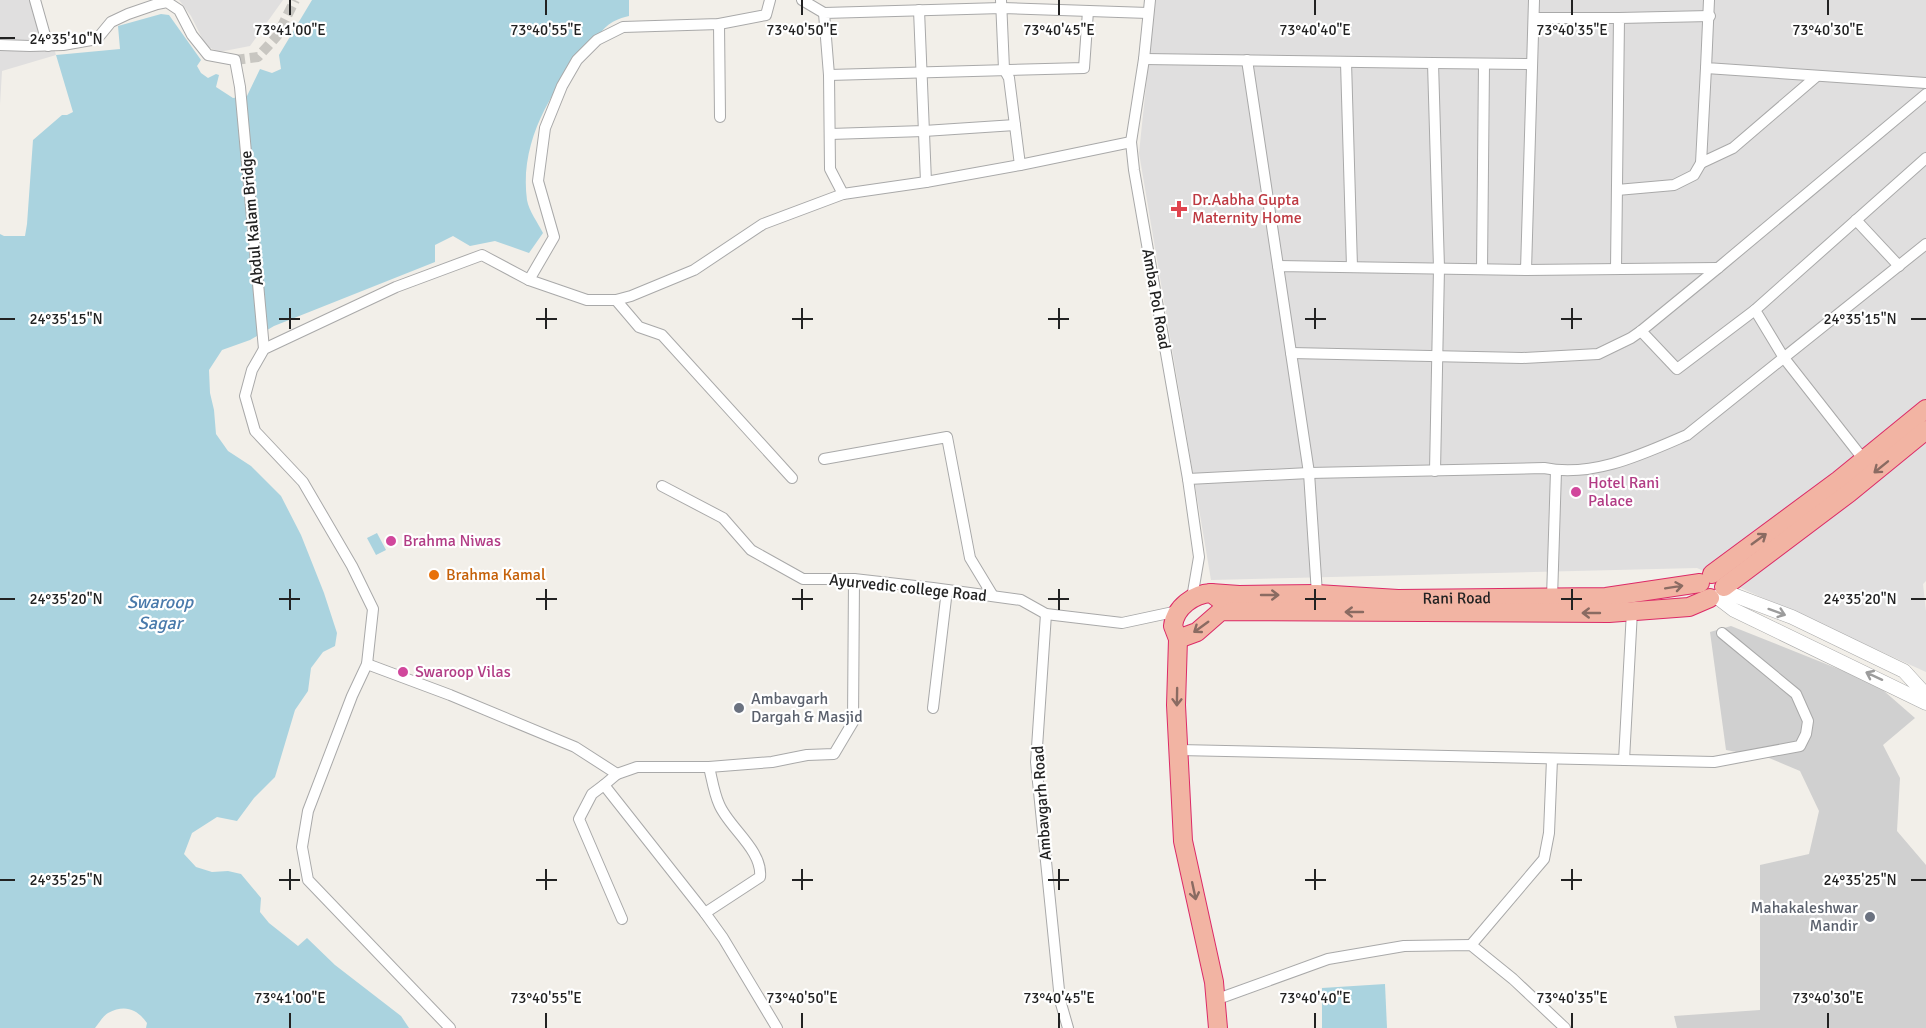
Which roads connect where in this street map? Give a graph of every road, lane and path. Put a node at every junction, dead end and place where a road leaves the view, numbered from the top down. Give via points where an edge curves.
1 (34, 0) edge
2 (770, 0) edge
3 (802, 0) edge
4 (1150, 0) edge
5 (1534, 0) edge
6 (1709, 0) edge
7 (1001, 4) edge
8 (919, 10) junction
9 (1088, 11) junction
10 (824, 13) junction
11 (1148, 13) junction
12 (1710, 16) junction
13 (1534, 18) junction
14 (1619, 18) junction
15 (719, 24) junction
16 (0, 45) edge
17 (48, 45) junction
18 (1144, 59) junction
19 (1246, 60) junction
20 (1346, 62) junction
21 (1433, 63) junction
22 (1484, 64) junction
23 (1532, 64) junction
24 (1706, 68) junction
25 (1004, 69) junction
26 (922, 71) junction
27 (829, 75) junction
28 (1817, 76) junction
29 (1926, 83) edge
30 (1926, 94) edge
31 (720, 117) dead end
32 (1015, 125) junction
33 (924, 131) junction
34 (830, 134) junction
35 (1131, 142) junction
36 (1926, 158) edge
37 (1701, 163) junction
38 (1020, 165) junction
39 (926, 182) junction
40 (1617, 190) junction
41 (843, 194) junction
42 (1856, 220) junction
43 (1926, 244) edge
44 (1278, 266) junction
45 (1899, 266) junction
46 (1352, 267) junction
47 (1439, 268) junction
48 (1718, 268) junction
49 (1482, 269) junction
50 (1616, 269) junction
51 (1526, 270) junction
52 (529, 280) junction
53 (616, 300) junction
54 (1755, 310) junction
55 (1641, 331) junction
56 (264, 349) junction
57 (1291, 353) junction
58 (1437, 356) junction
59 (1784, 358) junction
60 (1926, 409) edge
61 (1926, 430) edge
62 (824, 459) dead end
63 (1864, 460) junction
64 (1435, 471) junction
65 (1556, 471) junction
66 (1309, 473) junction
67 (792, 478) dead end
68 (1188, 478) junction
69 (662, 486) dead end
70 (854, 579) junction
71 (1714, 588) junction
72 (947, 590) junction
73 (1211, 593) junction
74 (1317, 594) junction
75 (993, 596) junction
76 (1192, 598) junction
77 (1552, 598) junction
78 (1178, 611) junction
79 (1221, 611) junction
80 (1632, 611) junction
81 (1046, 614) junction
82 (1722, 633) dead end
83 (1178, 639) junction
84 (367, 664) junction
85 (1926, 695) edge
86 (1926, 703) edge
87 (933, 708) dead end
88 (1179, 750) junction
89 (1552, 759) junction
90 (1624, 760) junction
91 (709, 767) junction
92 (617, 774) junction
93 (604, 785) junction
94 (705, 913) junction
95 (622, 920) dead end
96 (1471, 945) junction
97 (1215, 1000) junction
98 (450, 1028) edge
99 (777, 1028) edge
100 (1068, 1028) edge
101 (1218, 1028) edge
102 (1565, 1028) edge

1 - 17 street
2 - 15 street via 766,15
3 - 10 street
4 - 11 street, Amba Pol Road
5 - 13 street
6 - 12 street
7 - 8 street
7 - 9 street
7 - 25 street
8 - 10 street
8 - 26 street
9 - 11 street
9 - 25 street via 1084,68
10 - 27 street
11 - 18 street, Amba Pol Road
12 - 14 street
12 - 24 street
13 - 14 street
13 - 23 street
14 - 40 street
15 - 31 street
15 - 52 street via 623,27 597,40 577,60 545,129 538,181 554,237
16 - 17 street
17 - 56 street, Abdul Kalam Bridge via 97,39 111,22 167,2 179,10 208,55 235,60
18 - 19 street
18 - 35 street, Amba Pol Road
19 - 20 street
19 - 44 street
20 - 21 street
20 - 46 street
21 - 22 street
21 - 47 street
22 - 23 street
22 - 49 street
23 - 51 street
24 - 28 street
24 - 37 street
25 - 26 street
25 - 32 street via 1009,78
26 - 27 street
26 - 33 street
27 - 34 street
28 - 29 street
28 - 37 street via 1733,148
30 - 48 street
32 - 33 street
32 - 38 street
33 - 34 street
33 - 39 street
34 - 41 street via 830,169
35 - 38 street
35 - 68 street, Amba Pol Road
36 - 42 street
37 - 40 street via 1694,175 1674,185
38 - 39 street
39 - 41 street
40 - 50 street
41 - 53 street via 763,224 694,270
42 - 45 street
42 - 54 street
43 - 45 street
44 - 46 street
44 - 57 street
45 - 59 street
46 - 47 street
47 - 49 street
47 - 58 street
48 - 50 street
48 - 55 street
49 - 51 street
50 - 51 street
52 - 53 street via 587,300
52 - 56 street via 482,255 396,287
53 - 67 street via 639,327 662,335
54 - 55 street via 1677,369
54 - 59 street
55 - 58 street via 1598,354 1522,358
56 - 84 street via 252,370 245,396 255,431 303,482 373,609
57 - 58 street
57 - 66 street
58 - 64 street
59 - 63 street
59 - 65 street via 1687,435 1641,455 1590,468
60 - 63 highway, Rani Road
61 -> 71 highway via 1849,493
62 - 75 street via 947,437 970,558
71 -> 63 highway, Rani Road
64 - 65 street
64 - 66 street
65 - 77 street
66 - 68 street
66 - 74 street
68 - 76 street, Amba Pol Road via 1199,557
69 - 70 street, Ayurvedic college Road via 723,518 752,550 803,579
70 - 72 street, Ayurvedic college Road
70 - 91 street via 853,722 834,754
77 -> 71 highway, Rani Road
71 - 80 highway via 1689,607
71 -> 85 street, Rani Road via 1792,617 1904,671
86 -> 71 street via 1734,610
72 - 75 street, Ayurvedic college Road
72 - 87 street
73 -> 74 highway, Rani Road
73 - 76 highway, Rani Road
73 - 79 highway via 1221,600
74 - 77 highway, Rani Road via 1398,599
75 - 81 street, Ayurvedic college Road via 1021,600
76 - 78 highway
78 - 81 street, Ayurvedic college Road via 1122,624
78 - 83 highway via 1173,626
80 -> 79 highway
79 -> 83 highway via 1197,632
80 - 90 street
81 - 100 street, Ambavgarh Road via 1036,762 1060,1000
82 - 90 street via 1796,694 1808,721 1800,746 1714,762
83 -> 88 highway
84 - 92 street via 575,747
84 - 98 street via 308,811 302,847 308,880
88 - 89 street
88 -> 97 highway via 1183,841
89 - 90 street
89 - 96 street via 1544,859
91 - 92 street via 637,767
91 - 94 street via 719,806 761,868 760,877
92 - 93 street
93 - 94 street
93 - 95 street via 592,794 579,819
94 - 99 street
96 - 97 street via 1404,946 1328,959
96 - 102 street
97 - 101 highway

